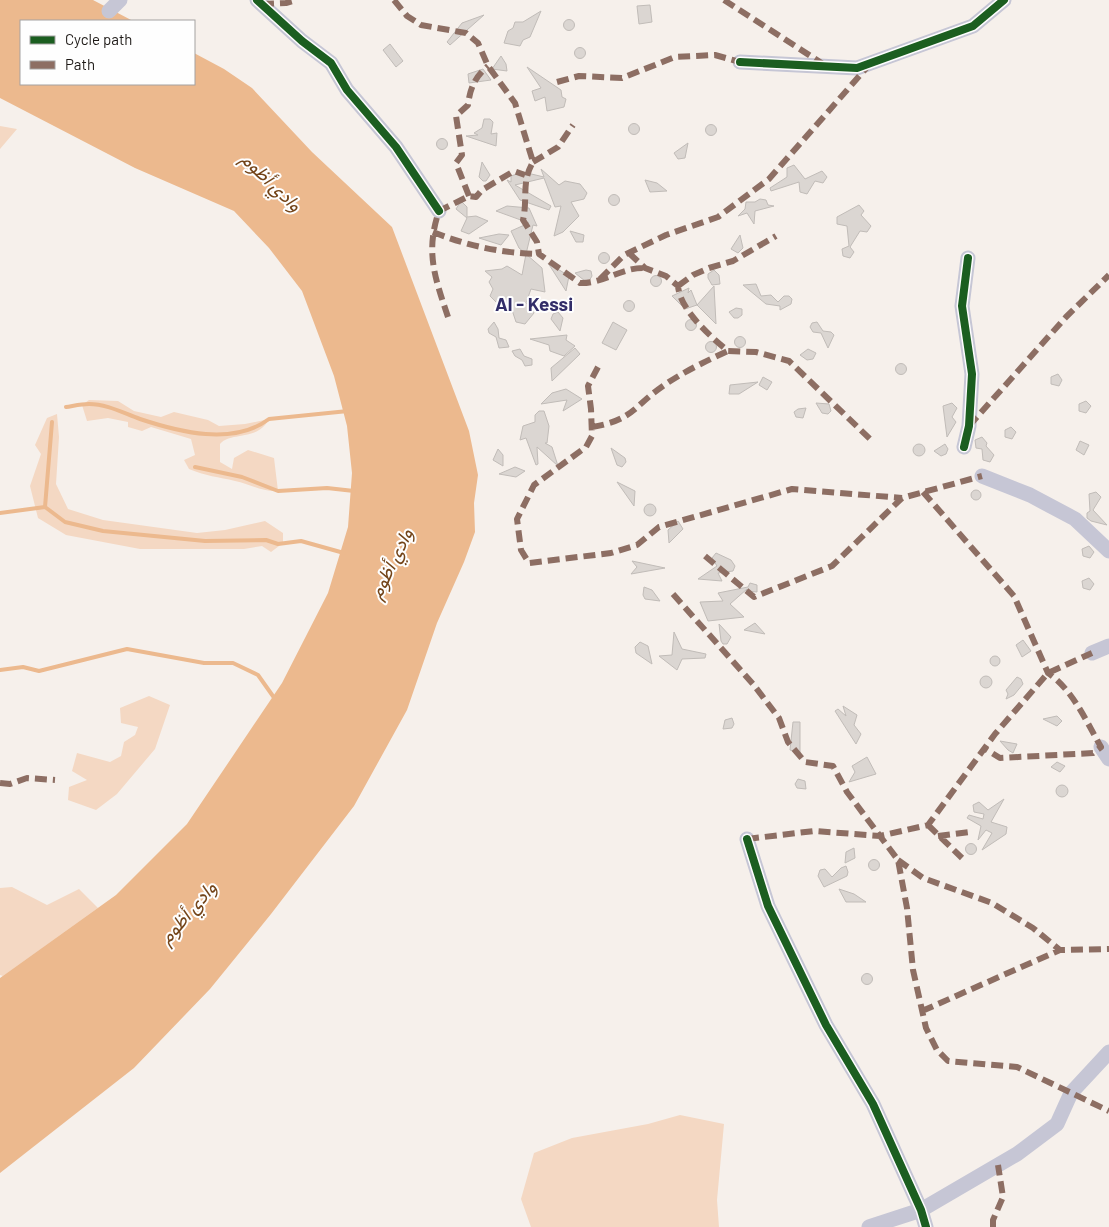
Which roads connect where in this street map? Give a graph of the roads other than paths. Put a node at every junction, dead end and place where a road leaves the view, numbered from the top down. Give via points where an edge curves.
1 (120, 0) edge
2 (257, 0) edge
3 (1004, 0) edge
4 (109, 11) dead end
5 (740, 62) dead end
6 (439, 211) dead end
7 (968, 258) dead end
8 (964, 447) dead end
9 (982, 476) dead end
10 (1109, 551) edge
11 (1109, 646) edge
12 (1092, 653) dead end
13 (747, 839) dead end
14 (1109, 1052) edge
15 (921, 1210) junction
16 (869, 1227) edge
17 (926, 1227) edge

1 - 4 street
2 - 6 street via 331,63 347,90 396,147
3 - 5 street via 973,26 857,68
7 - 8 street via 962,306 972,374 969,426
9 - 10 street via 1030,495 1074,519
11 - 12 street
13 - 15 street via 768,906 826,1025 873,1104
14 - 15 street via 1071,1093 1057,1124 1017,1154
15 - 16 street
15 - 17 street

